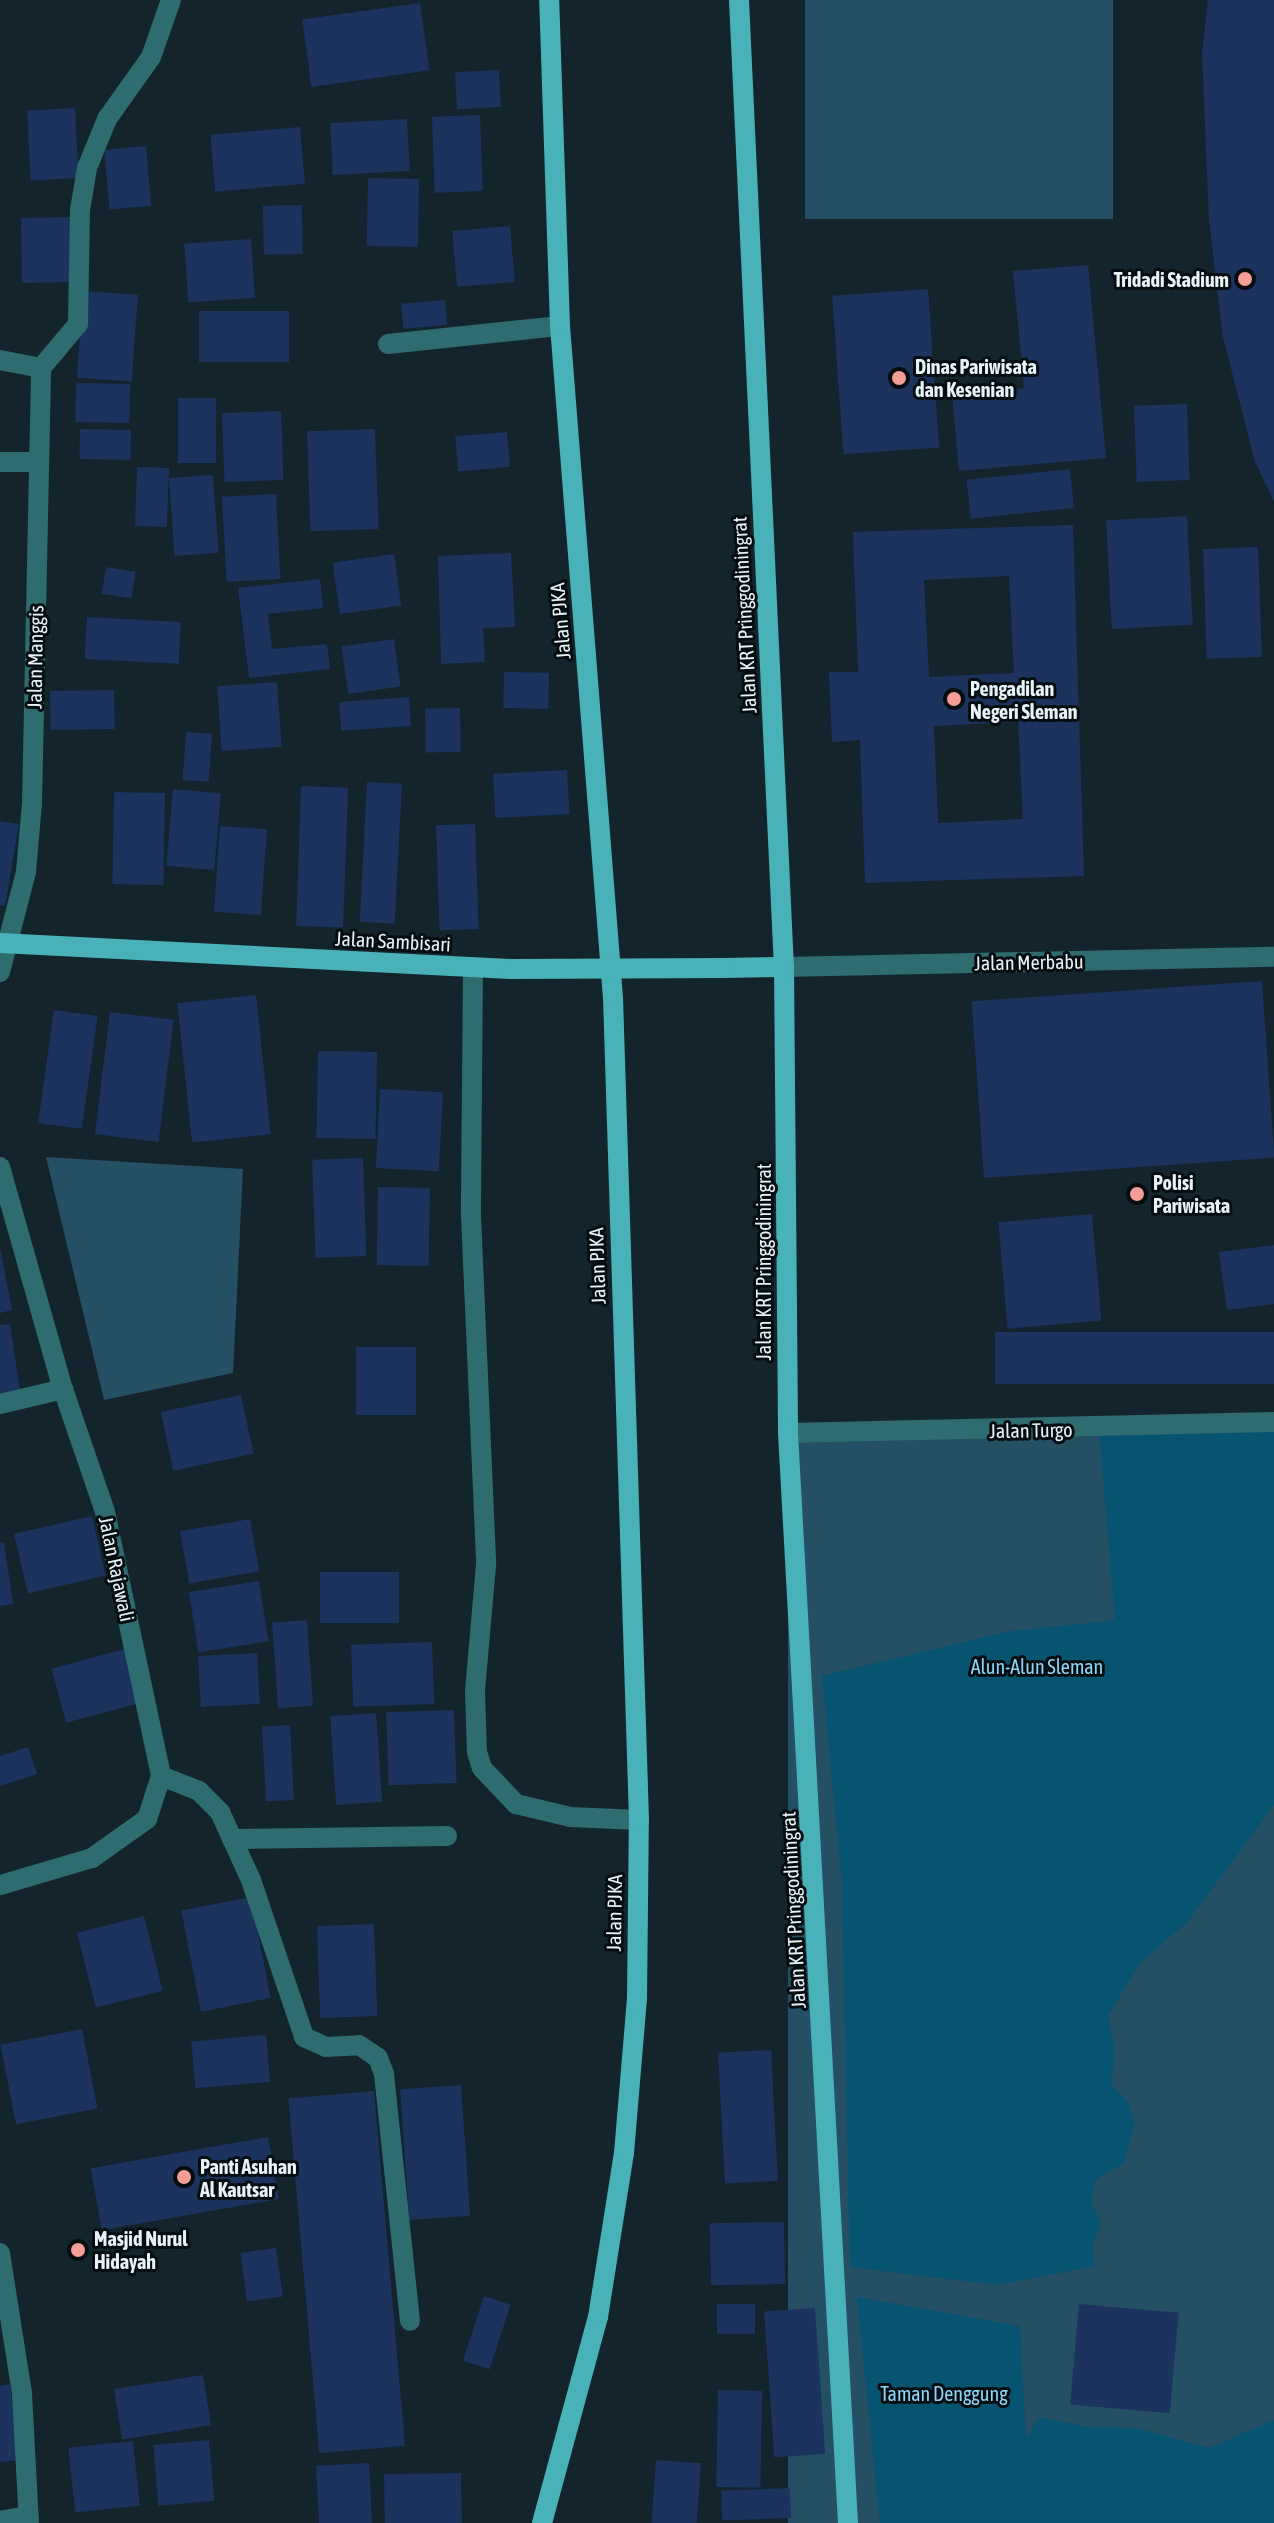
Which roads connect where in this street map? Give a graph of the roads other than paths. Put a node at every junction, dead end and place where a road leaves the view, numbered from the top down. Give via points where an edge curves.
1 (171, 0) edge
2 (549, 0) edge
3 (739, 0) edge
4 (560, 326) junction
5 (388, 344) dead end
6 (0, 360) edge
7 (41, 368) junction
8 (0, 462) edge
9 (39, 462) junction
10 (5, 944) edge
11 (1274, 957) edge
12 (784, 967) junction
13 (473, 969) junction
14 (0, 972) edge
15 (0, 1167) edge
16 (8, 1237) edge
17 (63, 1389) junction
18 (0, 1404) edge
19 (1274, 1422) edge
20 (788, 1433) junction
21 (161, 1776) junction
22 (639, 1820) junction
23 (447, 1836) dead end
24 (232, 1839) junction
25 (0, 1885) edge
26 (0, 2253) edge
27 (410, 2321) dead end
28 (29, 2520) edge
29 (0, 2521) edge
30 (542, 2523) edge
31 (848, 2523) edge

1 - 7 street via 151,57 107,119 87,168 80,210 78,324
2 - 4 main road, Jalan PJKA
3 - 12 main road, Jalan KRT Pringgodiningrat
4 - 5 street
4 - 22 main road, Jalan PJKA via 613,998
6 - 7 street
7 - 9 street, Jalan Manggis
8 - 9 street
9 - 10 street, Jalan Manggis via 32,804 26,872
10 - 13 main road, Jalan Sambisari
10 - 14 street
11 - 12 street, Jalan Merbabu
12 - 13 main road, Jalan Sambisari, bridge
12 - 20 main road, Jalan KRT Pringgodiningrat
13 - 22 street via 471,1216 486,1565 475,1692 477,1752 482,1768 516,1804 570,1817
15 - 16 street, Jalan Rajawali
16 - 17 street, Jalan Rajawali
17 - 18 street
17 - 21 street, Jalan Rajawali via 105,1512
19 - 20 street, Jalan Turgo
20 - 31 main road, Jalan KRT Pringgodiningrat
21 - 24 street via 199,1791 220,1812
21 - 25 street via 147,1819 92,1858
22 - 30 main road, Jalan PJKA via 637,1999 624,2153 598,2317
23 - 24 street
24 - 27 street via 304,2037 326,2047 370,2049 384,2074
26 - 28 street via 22,2394
28 - 29 street

